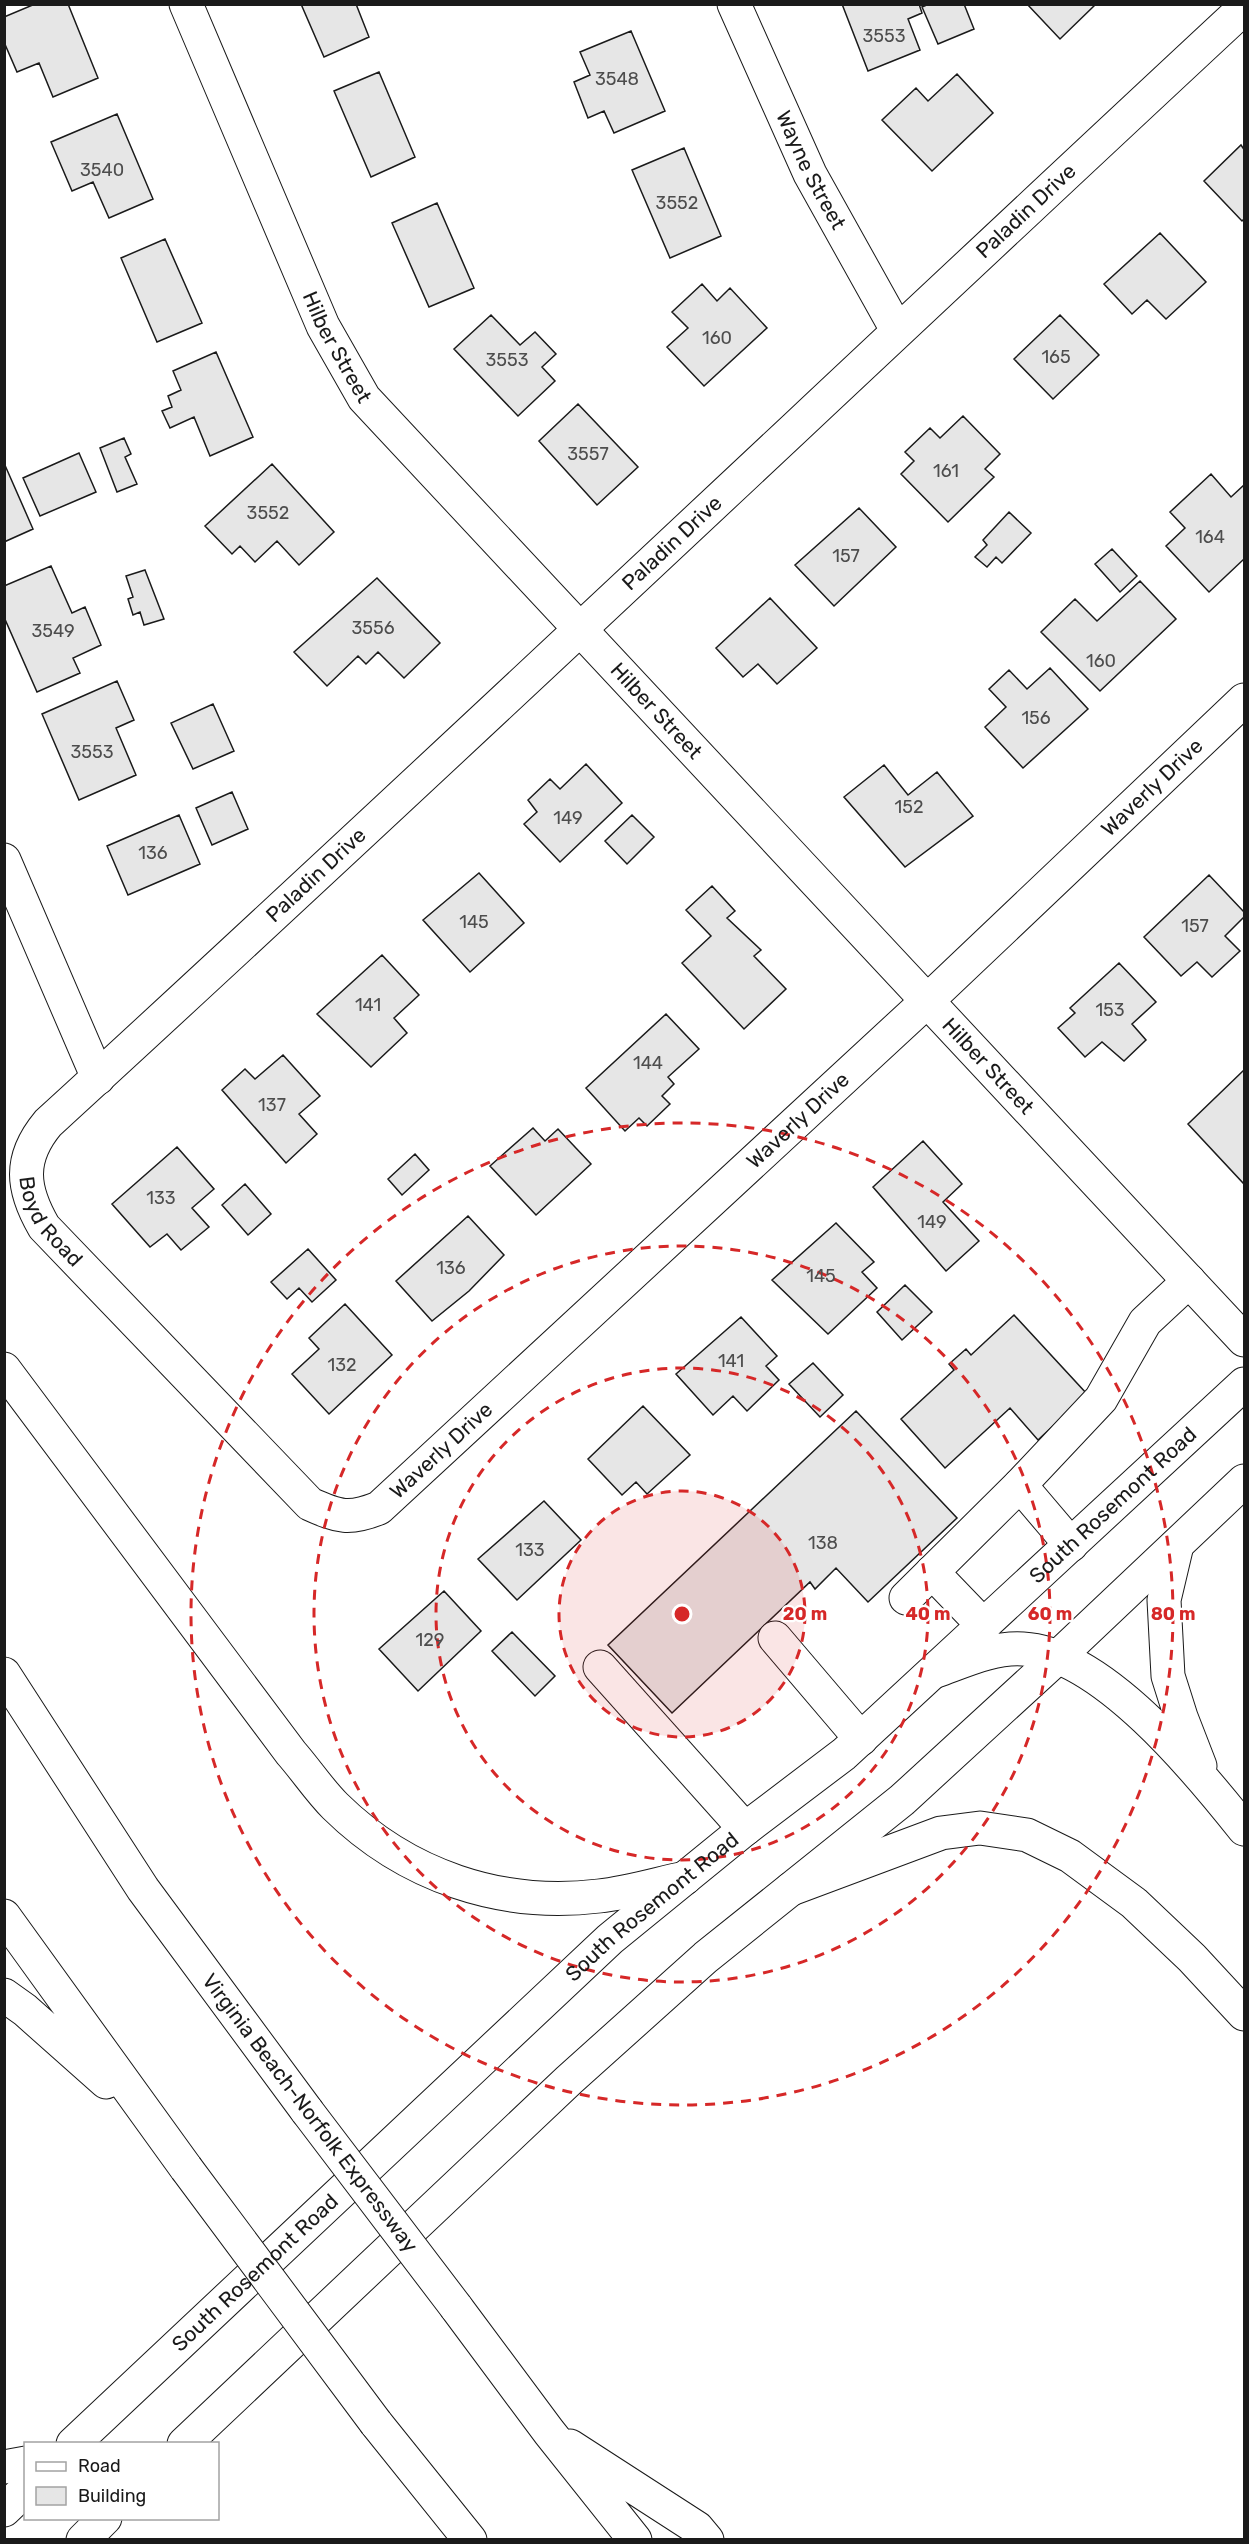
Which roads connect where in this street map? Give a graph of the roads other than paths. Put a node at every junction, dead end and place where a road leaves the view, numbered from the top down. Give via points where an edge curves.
1 (186, 4) edge
2 (734, 4) edge
3 (1245, 8) edge
4 (897, 330) junction
5 (580, 630) junction
6 (1245, 700) edge
7 (4, 860) edge
8 (926, 1002) junction
9 (98, 1078) junction
10 (1189, 1281) junction
11 (1245, 1340) edge
12 (4, 1370) edge
13 (1245, 1384) edge
14 (1245, 1481) edge
15 (1020, 1485) junction
16 (337, 1516) joint
17 (1071, 1545) junction
18 (1177, 1545) junction
19 (932, 1572) junction
20 (906, 1598) dead end
21 (984, 1626) junction
22 (775, 1638) dead end
23 (1059, 1656) junction
24 (600, 1667) dead end
25 (936, 1671) junction
26 (4, 1674) edge
27 (861, 1739) junction
28 (1207, 1782) junction
29 (745, 1829) junction
30 (1245, 1829) edge
31 (685, 1878) junction
32 (791, 1889) junction
33 (4, 1916) edge
34 (4, 1995) edge
35 (1245, 2014) edge
36 (186, 2168) junction
37 (549, 2432) junction
38 (75, 2442) edge
39 (186, 2442) edge
40 (24, 2463) edge
41 (4, 2467) edge
42 (24, 2491) edge
43 (4, 2510) edge
44 (103, 2520) edge
45 (83, 2540) edge
46 (470, 2540) edge
47 (634, 2540) edge
48 (707, 2540) edge

1 - 5 main road, Hilber Street via 323,326 363,398
2 - 4 main road, Wayne Street via 810,174
3 - 4 main road, Paladin Drive
4 - 5 main road, Paladin Drive
5 - 8 main road, Hilber Street
5 - 9 main road, Paladin Drive
6 - 8 main road, Waverly Drive
7 - 9 main road
8 - 10 main road, Hilber Street
8 - 16 main road, Waverly Drive via 379,1508 361,1515
9 - 16 main road, Boyd Road via 38,1136 29,1156 26,1182 30,1204 44,1227 310,1504
10 - 11 main road, Hilber Street
10 - 15 main road via 1145,1322 1101,1399
12 - 31 main road via 291,1753 335,1806 388,1849 428,1872 481,1890 546,1899 600,1896
13 - 17 main road, South Rosemont Road
14 - 18 main road
15 - 17 main road
15 - 19 main road
17 - 21 main road, South Rosemont Road
18 - 23 main road
18 - 28 main road via 1164,1600 1168,1676
19 - 20 main road
19 - 21 main road
21 - 25 main road, South Rosemont Road
22 - 27 main road
23 - 25 main road via 1024,1648 995,1650
23 - 28 main road via 1090,1672 1152,1724
23 - 32 main road via 902,1800
24 - 29 main road
25 - 27 main road, South Rosemont Road
26 - 37 main road, Virginia Beach-Norfolk Expressway, bridge via 143,1889
27 - 29 main road, South Rosemont Road
28 - 30 main road
29 - 31 main road, South Rosemont Road
31 - 38 main road, South Rosemont Road via 610,1939
32 - 35 main road via 941,1833 980,1828 1028,1835 1070,1856 1134,1903
32 - 39 main road via 706,1957 569,2080
33 - 36 main road
34 - 36 main road via 109,2085
36 - 46 main road, bridge via 376,2423
37 - 47 main road, Virginia Beach-Norfolk Expressway
37 - 48 main road via 696,2528
40 - 41 main road
42 - 43 main road
44 - 45 main road

